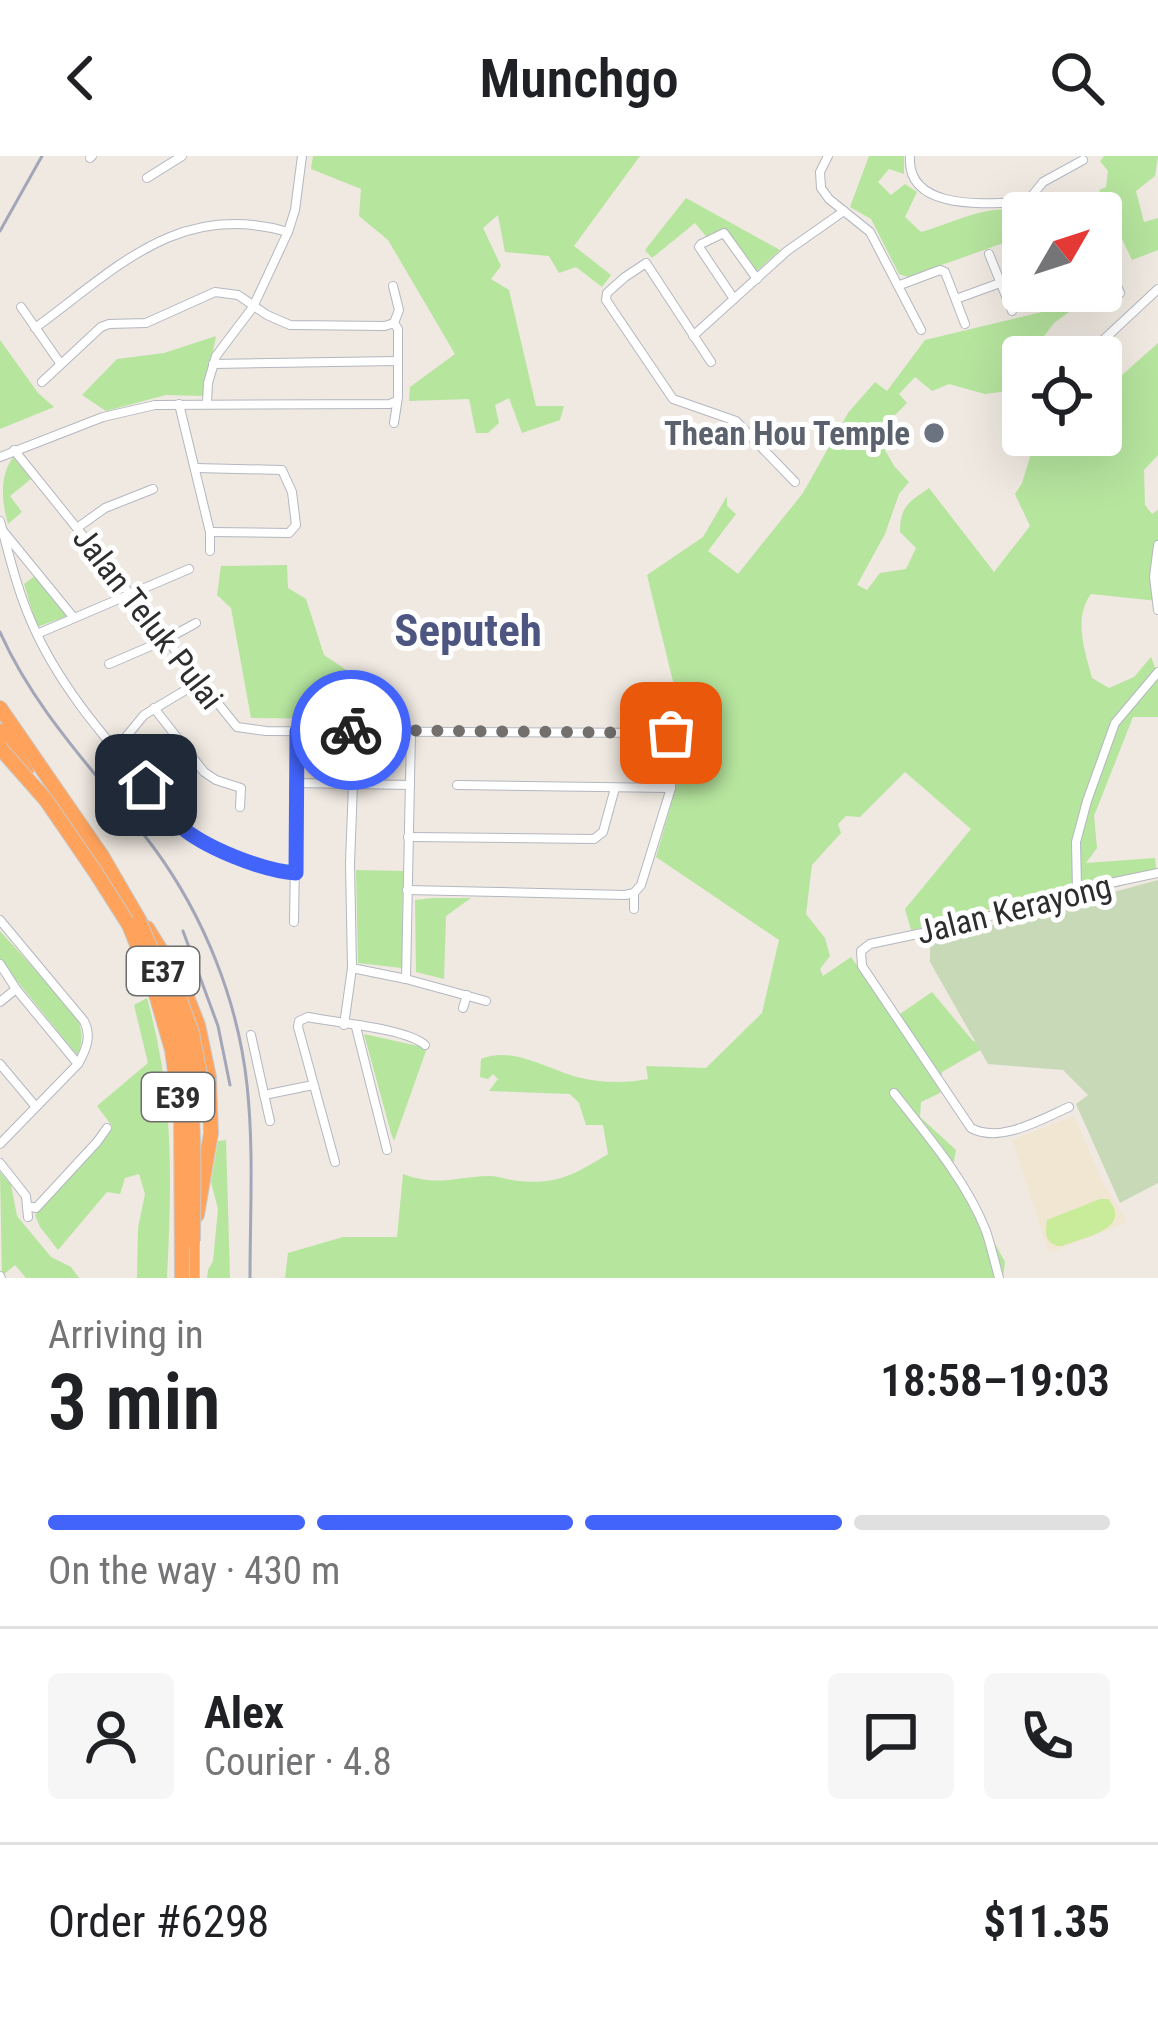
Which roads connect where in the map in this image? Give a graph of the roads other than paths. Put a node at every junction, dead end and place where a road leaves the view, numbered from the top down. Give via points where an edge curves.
1 (182, 156) edge
2 (302, 156) edge
3 (828, 156) edge
4 (910, 156) edge
5 (1083, 160) dead end
6 (147, 178) dead end
7 (1035, 192) edge
8 (1002, 203) edge
9 (844, 211) junction
10 (288, 232) junction
11 (989, 254) dead end
12 (757, 279) junction
13 (1000, 283) junction
14 (900, 285) junction
15 (393, 286) dead end
16 (1002, 288) edge
17 (1155, 295) edge
18 (734, 299) junction
19 (956, 299) junction
20 (21, 307) dead end
21 (253, 307) junction
22 (394, 322) junction
23 (964, 324) dead end
24 (35, 328) junction
25 (921, 330) dead end
26 (693, 336) junction
27 (1109, 336) edge
28 (398, 361) junction
29 (711, 362) dead end
30 (60, 364) junction
31 (213, 364) junction
32 (42, 382) dead end
33 (396, 401) junction
34 (207, 403) junction
35 (178, 404) junction
36 (394, 423) dead end
37 (14, 450) junction
38 (0, 457) edge
39 (196, 468) junction
40 (795, 482) dead end
41 (152, 490) dead end
42 (1, 526) edge
43 (76, 528) junction
44 (210, 532) junction
45 (1158, 545) edge
46 (210, 551) dead end
47 (189, 569) dead end
48 (129, 594) junction
49 (1158, 610) edge
50 (74, 618) junction
51 (196, 622) dead end
52 (37, 634) junction
53 (165, 640) junction
54 (109, 664) dead end
55 (1158, 672) edge
56 (199, 682) junction
57 (154, 708) junction
58 (0, 711) edge
59 (411, 730) junction
60 (297, 731) junction
61 (0, 740) edge
62 (116, 748) junction
63 (0, 758) edge
64 (296, 783) junction
65 (353, 784) junction
66 (410, 785) junction
67 (457, 785) dead end
68 (615, 788) junction
69 (671, 788) junction
70 (40, 795) junction
71 (240, 807) dead end
72 (408, 837) junction
73 (296, 873) junction
74 (1158, 873) edge
75 (637, 889) junction
76 (407, 890) junction
77 (1077, 890) junction
78 (634, 909) dead end
79 (138, 917) junction
80 (0, 920) edge
81 (294, 922) dead end
82 (0, 964) edge
83 (352, 968) junction
84 (406, 979) junction
85 (16, 989) junction
86 (467, 995) junction
87 (486, 1001) dead end
88 (0, 1002) edge
89 (463, 1008) dead end
90 (344, 1025) junction
91 (356, 1027) junction
92 (251, 1035) dead end
93 (425, 1046) dead end
94 (0, 1064) edge
95 (79, 1064) junction
96 (313, 1084) junction
97 (894, 1093) dead end
98 (264, 1095) junction
99 (36, 1107) junction
100 (1069, 1107) dead end
101 (270, 1121) dead end
102 (106, 1128) dead end
103 (0, 1144) edge
104 (387, 1150) dead end
105 (335, 1162) dead end
106 (0, 1163) edge
107 (192, 1177) junction
108 (193, 1241) junction
109 (179, 1278) edge
110 (193, 1278) edge
111 (999, 1278) edge

1 - 6 street
2 - 10 street
3 - 9 street via 821,188
4 - 8 street via 916,179 947,200
5 - 7 street
9 - 12 street
9 - 14 street via 870,232
10 - 21 street
10 - 24 street via 222,224 158,240
11 - 13 street
12 - 18 street
12 - 18 street via 724,233 699,247
13 - 16 street
13 - 19 street
14 - 19 street via 940,270
14 - 25 street
15 - 22 street
17 - 27 street
18 - 26 street
19 - 23 street
20 - 24 street
21 - 22 street via 301,326
21 - 30 street via 214,292 146,322 101,327
21 - 31 street
22 - 28 street
24 - 30 street
26 - 29 street
26 - 40 street via 646,263 607,293 676,402 736,421
28 - 31 street
28 - 33 street
30 - 32 street
31 - 34 street
33 - 34 street
33 - 36 street
34 - 35 street
35 - 37 street via 117,413
35 - 39 street
37 - 38 street
37 - 43 street, Jalan Teluk Pulai
39 - 44 street
39 - 44 street via 282,470 292,492 296,525 289,532
41 - 43 street
42 - 50 street
42 - 52 street
43 - 48 street, Jalan Teluk Pulai
44 - 46 street
45 - 49 street
47 - 48 street
48 - 50 street
48 - 53 street, Jalan Teluk Pulai
50 - 52 street
51 - 53 street
52 - 62 street via 73,697
53 - 54 street
53 - 56 street, Jalan Teluk Pulai
55 - 77 street via 1114,723 1081,822
56 - 57 street
56 - 60 street, Jalan Teluk Pulai via 237,727
57 - 62 street
57 - 71 street via 203,772 240,787
58 - 79 highway, E39
59 - 60 street, Jalan Teluk Pulai
59 - 66 street
59 - 69 street, Jalan Teluk Pulai via 671,733
60 - 64 street
61 - 70 highway, bridge
62 - 73 street via 185,830 273,871
63 - 70 street
64 - 65 street
64 - 73 street
65 - 66 street
65 - 83 street
66 - 72 street
67 - 68 street
68 - 69 street
68 - 72 street via 594,839
69 - 75 street
70 - 109 highway, E39, bridge via 129,925 172,1050 181,1114
72 - 76 street
73 - 81 street
74 - 77 street, Jalan Kerayong
75 - 76 street
75 - 78 street
76 - 84 street
77 - 100 street, Jalan Kerayong via 870,944 860,956 971,1128 984,1134
79 - 107 highway, E37 via 166,979 185,1055
79 - 107 highway, bridge via 192,1033 202,1113
79 - 108 highway, E39, bridge via 184,1049
79 - 108 highway, bridge via 182,984 208,1077 211,1133
80 - 95 street via 85,1021
82 - 85 street
83 - 84 street
83 - 90 street
84 - 86 street
85 - 88 street
85 - 95 street
86 - 87 street
86 - 89 street
90 - 91 street
90 - 96 street via 299,1021
91 - 93 street
91 - 104 street
92 - 98 street
94 - 99 street
95 - 99 street
96 - 98 street
96 - 105 street
97 - 111 street via 965,1192
98 - 101 street
99 - 103 street
102 - 106 street via 28,1212 26,1196
107 - 110 highway, E37
108 - 110 highway, E39

